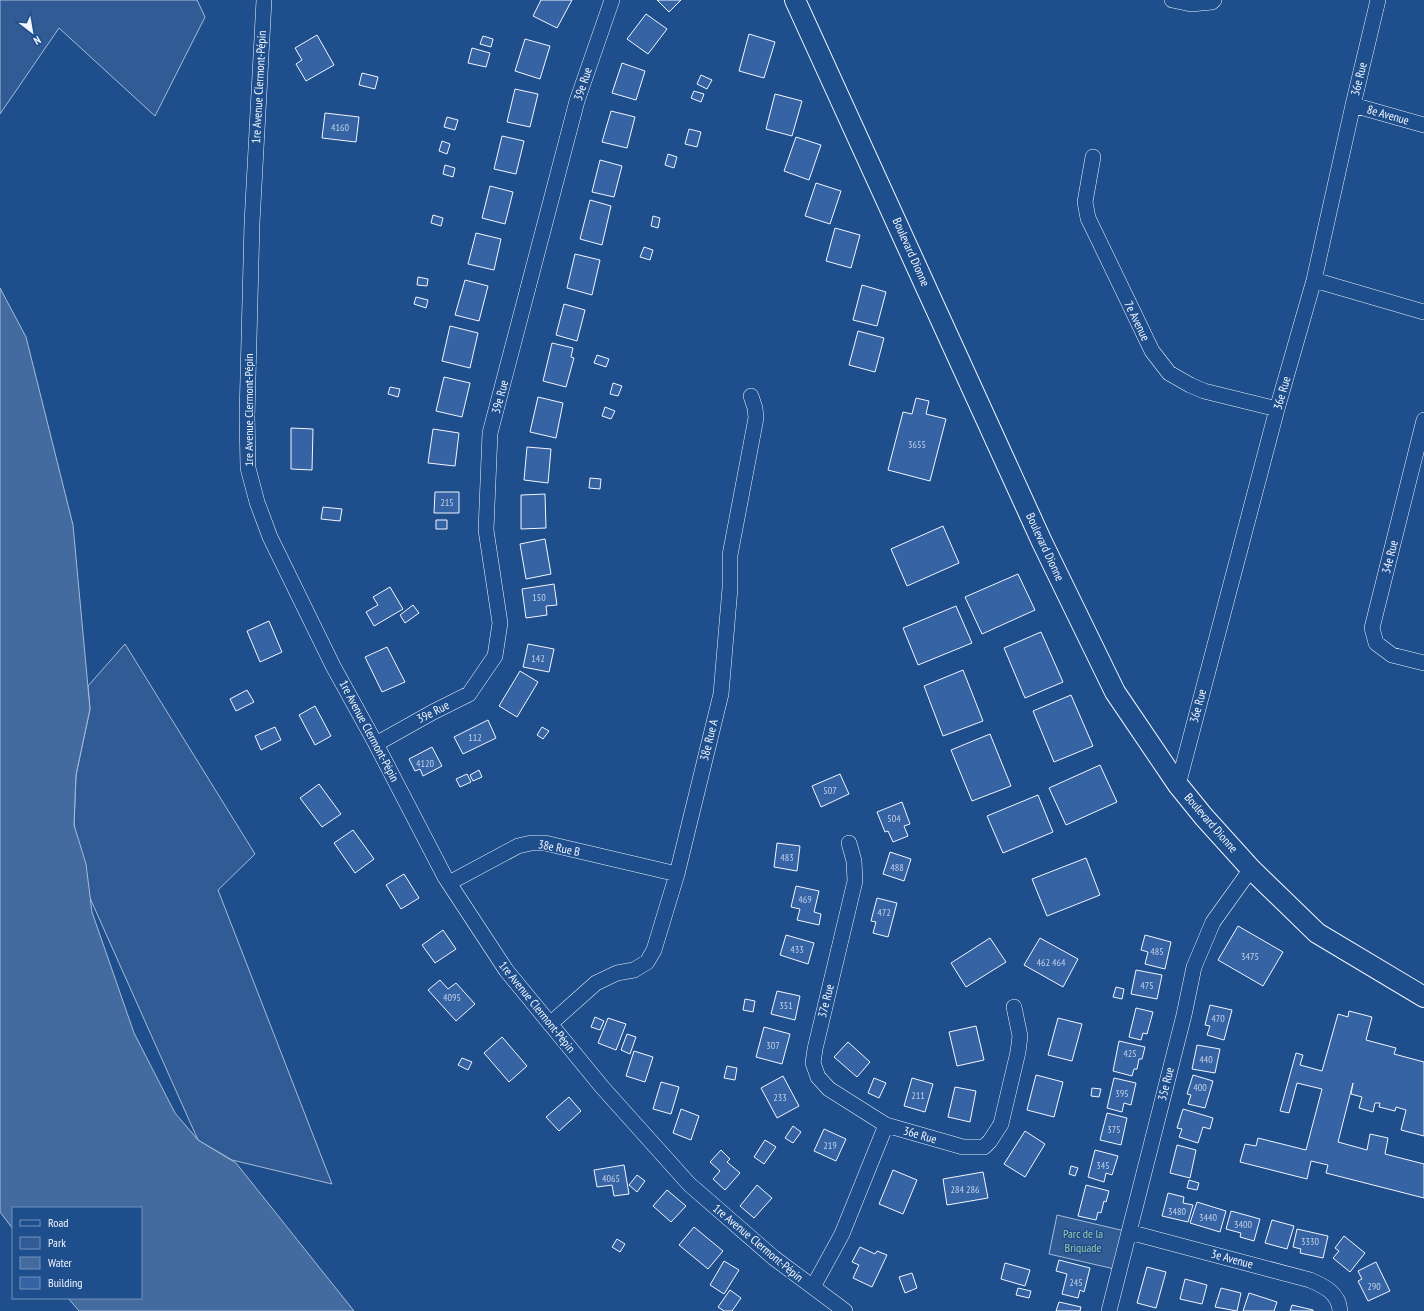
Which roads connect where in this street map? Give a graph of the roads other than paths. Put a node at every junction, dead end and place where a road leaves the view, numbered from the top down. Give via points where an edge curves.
1 (264, 0) edge
2 (612, 0) edge
3 (794, 0) edge
4 (1172, 0) edge
5 (1214, 0) edge
6 (1378, 0) edge
7 (1353, 106) junction
8 (1424, 125) edge
9 (1093, 157) dead end
10 (1314, 280) junction
11 (1424, 312) edge
12 (751, 396) dead end
13 (1277, 409) junction
14 (1424, 420) edge
15 (1424, 663) edge
16 (376, 744) junction
17 (1178, 785) junction
18 (849, 843) dead end
19 (1251, 869) junction
20 (676, 874) junction
21 (449, 883) junction
22 (1424, 997) edge
23 (1014, 1007) dead end
24 (550, 1024) junction
25 (886, 1125) junction
26 (1129, 1232) junction
27 (813, 1287) junction
28 (845, 1311) edge
29 (1109, 1311) edge
30 (1340, 1311) edge

1 - 16 street, 1re Avenue Clermont-Pépin via 252,223 248,468 270,537 333,666
2 - 16 street, 39e Rue via 577,102 490,433 486,530 500,623 495,656 469,694
3 - 17 main road, Boulevard Dionne via 1042,542 1115,692
4 - 5 street via 1191,4
6 - 7 street, 36e Rue
7 - 8 street, 8e Avenue
7 - 10 street, 36e Rue
9 - 13 street, 7e Avenue via 1085,202 1088,218 1152,351 1169,373 1190,385 1204,391
10 - 11 street
10 - 13 street, 36e Rue
12 - 20 street, 38e Rue A via 756,418 730,555 730,588 721,694
13 - 17 street, 36e Rue
14 - 15 street, 34e Rue via 1372,628 1376,643 1392,655
16 - 21 street, 1re Avenue Clermont-Pépin
17 - 19 main road, Boulevard Dionne
18 - 25 street, 37e Rue via 854,861 855,881 815,1049 814,1063 818,1077 829,1089
19 - 22 main road, Boulevard Dionne via 1317,933
19 - 26 street, 35e Rue via 1213,922 1194,968
20 - 21 street, 38e Rue B via 531,843 518,846
20 - 24 street, 38e Rue A via 654,950 647,962 634,970 617,973 596,983
21 - 24 street, 1re Avenue Clermont-Pépin via 506,970
23 - 25 street, 36e Rue via 1020,1036 1018,1052 1001,1124 984,1147 963,1147
24 - 27 street, 1re Avenue Clermont-Pépin via 602,1087 689,1184 774,1258
25 - 27 street, 36e Rue via 842,1234
26 - 29 street, 35e Rue
26 - 30 street, 3e Avenue via 1310,1280 1332,1292 1338,1300
27 - 28 street, 1re Avenue Clermont-Pépin

